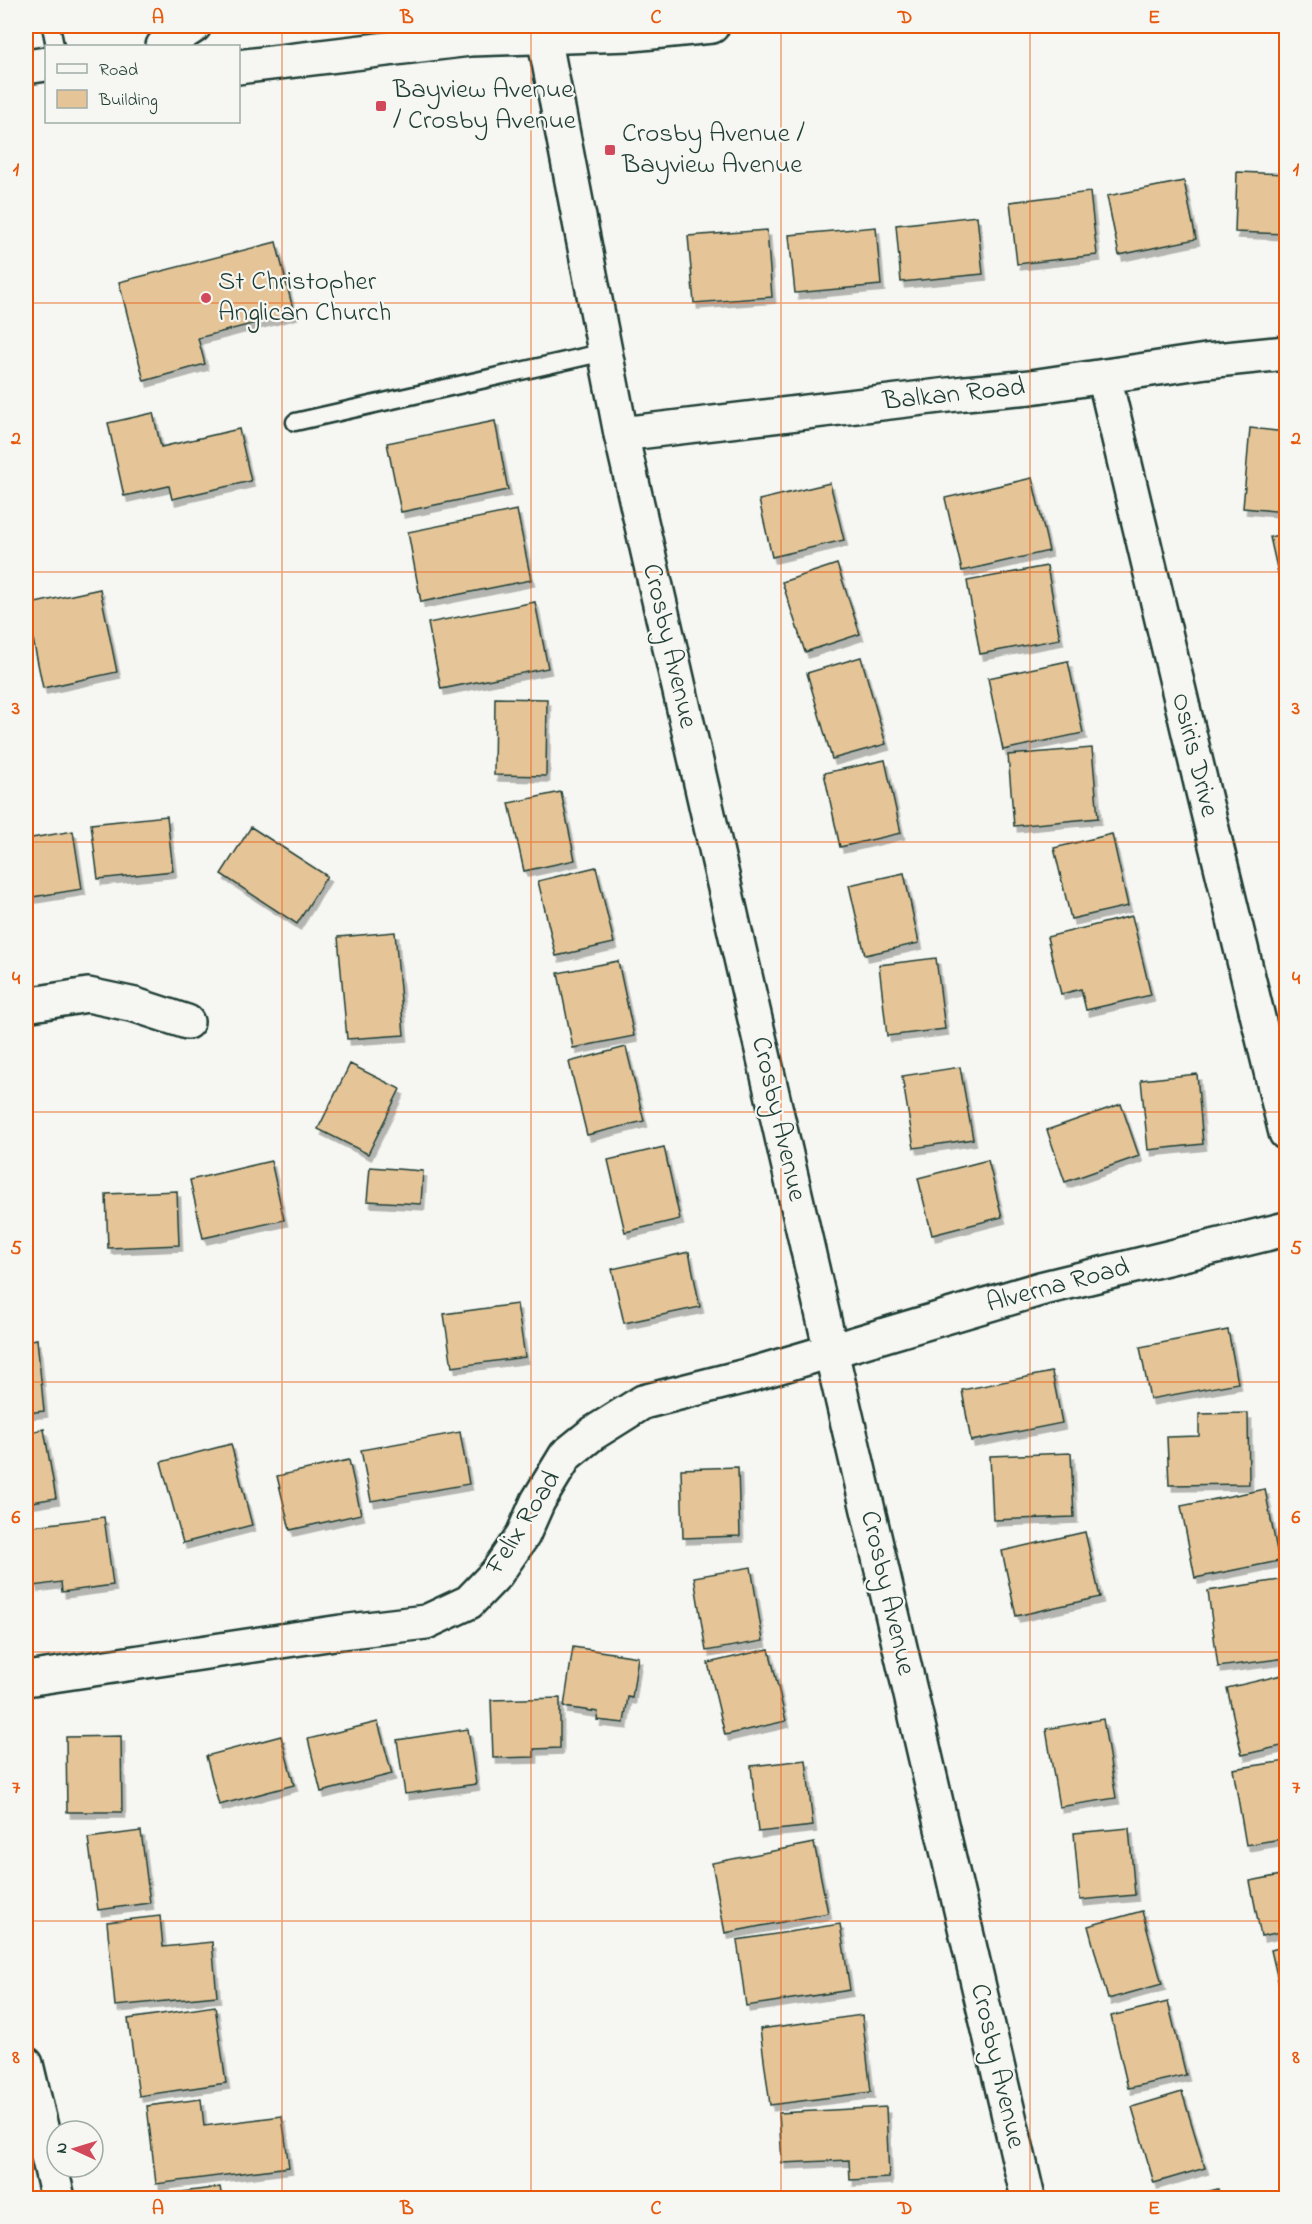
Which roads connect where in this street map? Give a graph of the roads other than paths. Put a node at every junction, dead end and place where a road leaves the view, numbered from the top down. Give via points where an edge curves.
1 (51, 26) edge
2 (194, 26) edge
3 (712, 26) edge
4 (542, 31) edge
5 (55, 45) edge
6 (165, 45) edge
7 (45, 64) edge
8 (26, 67) edge
9 (240, 67) edge
10 (605, 352) junction
11 (1287, 353) edge
12 (1104, 376) junction
13 (295, 422) dead end
14 (621, 434) junction
15 (26, 1005) edge
16 (187, 1022) dead end
17 (1287, 1133) edge
18 (1287, 1229) edge
19 (831, 1351) junction
20 (26, 1679) edge
21 (26, 2064) edge
22 (58, 2199) edge
23 (1028, 2199) edge

1 - 5 lane
2 - 6 street
3 - 4 street via 632,34
4 - 9 street
4 - 10 street, Crosby Avenue
7 - 8 street
10 - 13 lane
10 - 14 street, Crosby Avenue
11 - 12 street, Balkan Road
12 - 14 street, Balkan Road
12 - 17 street, Osiris Drive
14 - 19 street, Crosby Avenue
15 - 16 street via 88,995
18 - 19 street, Alverna Road via 1040,1289
19 - 20 street, Felix Road via 642,1402 592,1434 566,1455 523,1535 495,1574 469,1602 426,1622
19 - 23 street, Crosby Avenue
21 - 22 street

